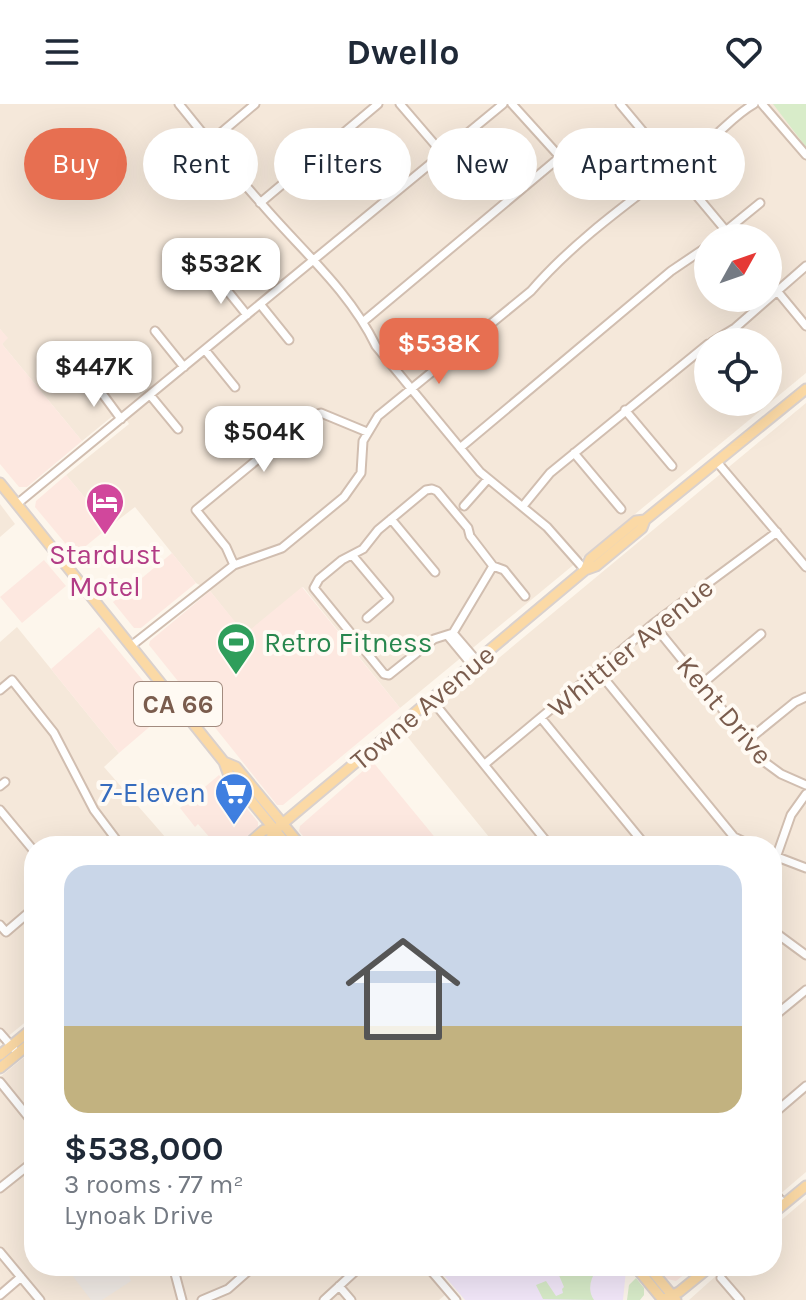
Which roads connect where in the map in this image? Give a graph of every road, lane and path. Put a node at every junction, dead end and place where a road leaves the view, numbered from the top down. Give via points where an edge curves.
1 (179, 104) edge
2 (255, 104) edge
3 (378, 104) edge
4 (400, 104) edge
5 (503, 104) edge
6 (512, 104) edge
7 (634, 104) edge
8 (754, 104) edge
9 (762, 104) edge
10 (623, 108) edge
11 (199, 128) edge
12 (227, 128) edge
13 (474, 128) edge
14 (641, 128) edge
15 (723, 128) edge
16 (427, 135) edge
17 (806, 155) edge
18 (427, 167) edge
19 (258, 200) edge
20 (633, 200) edge
21 (701, 200) edge
22 (260, 203) junction
23 (760, 203) dead end
24 (720, 224) edge
25 (734, 224) edge
26 (694, 255) edge
27 (314, 260) junction
28 (806, 266) edge
29 (218, 279) dead end
30 (782, 288) edge
31 (782, 297) edge
32 (260, 304) junction
33 (754, 312) edge
34 (247, 315) junction
35 (364, 321) junction
36 (806, 326) edge
37 (735, 328) edge
38 (155, 331) dead end
39 (289, 340) dead end
40 (205, 350) junction
41 (694, 356) edge
42 (184, 367) junction
43 (93, 381) dead end
44 (235, 387) dead end
45 (411, 389) junction
46 (806, 389) edge
47 (150, 395) junction
48 (625, 410) junction
49 (121, 419) junction
50 (178, 429) dead end
51 (367, 432) junction
52 (460, 448) junction
53 (574, 453) junction
54 (717, 462) junction
55 (672, 466) dead end
56 (487, 480) junction
57 (0, 483) edge
58 (17, 504) junction
59 (464, 506) dead end
60 (523, 506) junction
61 (621, 509) dead end
62 (391, 519) junction
63 (777, 532) junction
64 (353, 556) junction
65 (234, 565) junction
66 (493, 566) junction
67 (806, 567) edge
68 (585, 570) junction
69 (435, 572) dead end
70 (525, 596) dead end
71 (367, 618) dead end
72 (653, 624) junction
73 (450, 634) junction
74 (761, 634) dead end
75 (131, 646) junction
76 (474, 663) junction
77 (598, 671) junction
78 (702, 684) junction
79 (0, 690) edge
80 (806, 697) edge
81 (431, 699) junction
82 (541, 718) junction
83 (747, 741) junction
84 (485, 764) junction
85 (806, 785) edge
86 (806, 794) edge
87 (0, 810) edge
88 (278, 826) junction
89 (113, 836) edge
90 (257, 836) edge
91 (272, 836) edge
92 (283, 836) edge
93 (290, 836) edge
94 (539, 836) edge
95 (638, 836) edge
96 (733, 836) edge
97 (782, 838) edge
98 (24, 839) edge
99 (782, 859) edge
100 (806, 868) edge
101 (24, 914) edge
102 (3, 928) edge
103 (782, 937) edge
104 (806, 955) edge
105 (806, 990) edge
106 (782, 1010) edge
107 (0, 1033) edge
108 (24, 1038) edge
109 (24, 1045) edge
110 (14, 1050) junction
111 (0, 1055) edge
112 (0, 1068) edge
113 (0, 1082) edge
114 (806, 1086) edge
115 (782, 1106) edge
116 (24, 1112) edge
117 (24, 1169) edge
118 (806, 1186) edge
119 (0, 1188) edge
120 (782, 1202) edge
121 (784, 1204) joint
122 (0, 1252) edge
123 (176, 1276) edge
124 (243, 1276) edge
125 (350, 1276) edge
126 (436, 1276) edge
127 (645, 1276) edge
128 (654, 1276) edge
129 (698, 1276) edge
130 (21, 1277) junction
131 (721, 1278) dead end
132 (339, 1286) junction
133 (0, 1295) edge
134 (667, 1299) edge
135 (40, 1300) edge
136 (182, 1300) edge
137 (202, 1300) edge
138 (324, 1300) edge
139 (351, 1300) edge
140 (456, 1300) edge
141 (740, 1300) edge

1 - 11 street
2 - 12 street
3 - 22 street
4 - 16 street
5 - 13 street
6 - 35 street via 560,157
7 - 10 street
8 - 15 street
9 - 17 street
10 - 14 street
18 - 27 street
19 - 22 street
20 - 45 street
21 - 24 street
22 - 27 street
23 - 25 street
26 - 52 street
27 - 32 street
27 - 35 street
28 - 30 street
29 - 34 street
31 - 36 street
32 - 34 street
32 - 39 street
33 - 37 street
34 - 40 street
35 - 45 street via 376,346
38 - 42 street
40 - 42 street
40 - 44 street
41 - 48 street
42 - 47 street
43 - 49 street
45 - 51 street
45 - 52 street
46 - 54 main road, Towne Avenue
47 - 49 street
47 - 50 street
48 - 53 street
48 - 55 street
49 - 58 street
51 - 65 street via 361,473 351,490 282,548
51 - 65 street via 321,413 309,417 196,510
52 - 56 street
53 - 60 street
53 - 61 street
54 - 63 street
54 - 68 main road, Towne Avenue
56 - 59 street
56 - 60 street
57 - 58 main road, CA 66
58 - 75 main road, CA 66
60 - 68 street
62 - 64 street
62 - 66 street via 426,490 437,491
62 - 69 street
63 - 67 street
63 - 72 street, Whittier Avenue
64 - 71 street via 389,599
64 - 73 street via 314,588 384,674 434,639
65 - 75 street
66 - 70 street via 504,570
66 - 73 street
68 - 76 main road, Towne Avenue
72 - 77 street, Whittier Avenue
72 - 78 street, Kent Drive
73 - 76 street
74 - 78 street
75 - 88 main road, CA 66 via 224,762 236,767
76 - 81 main road, Towne Avenue
77 - 82 street, Whittier Avenue
77 - 96 street
78 - 83 street, Kent Drive
79 - 89 street via 12,680 54,733
80 - 83 street
81 - 84 street
81 - 88 main road, Towne Avenue
82 - 84 street, Whittier Avenue
82 - 95 street
83 - 85 street, Kent Drive via 766,763
84 - 94 street
86 - 97 street
87 - 98 street
88 - 90 main road
88 - 91 main road, Towne Avenue
88 - 92 main road
88 - 93 main road
99 - 100 street
101 - 102 street
103 - 104 street
105 - 106 street
107 - 110 street
108 - 110 main road
109 - 110 main road
110 - 111 main road
110 - 112 main road
113 - 116 street
114 - 115 street
117 - 119 street
118 - 121 main road
120 - 121 street
122 - 130 street
123 - 136 street
124 - 137 street
125 - 132 street
126 - 140 street
127 - 134 main road
128 - 134 main road
129 - 134 main road
130 - 133 street
130 - 135 street
131 - 141 street
132 - 138 street
132 - 139 street

